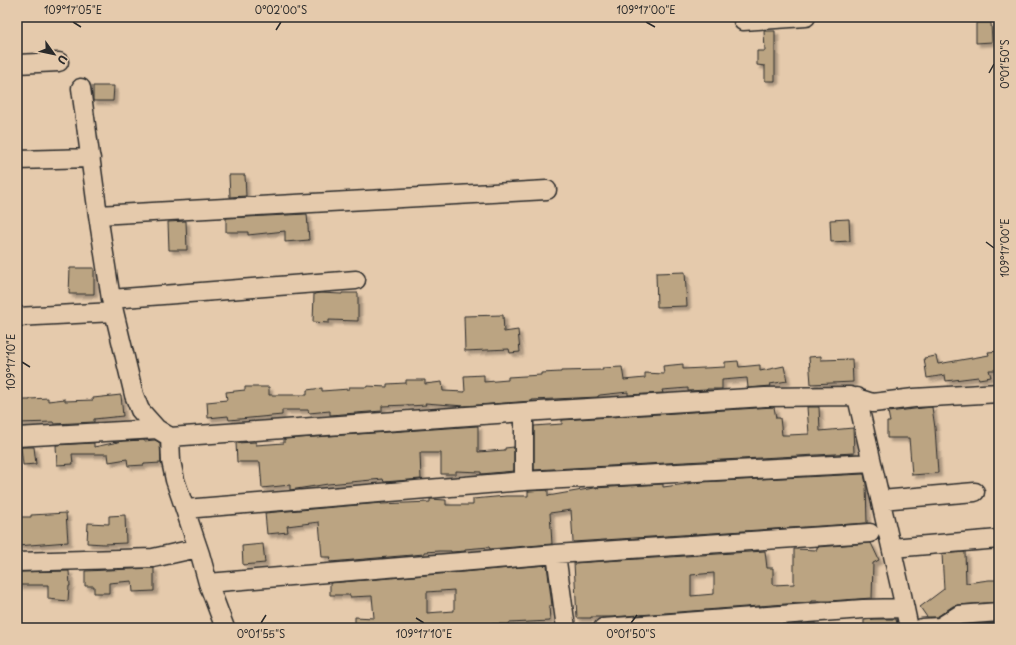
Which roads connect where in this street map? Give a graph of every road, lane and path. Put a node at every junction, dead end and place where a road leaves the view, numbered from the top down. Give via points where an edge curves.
1 (806, 17) edge
2 (743, 22) dead end
3 (59, 62) dead end
4 (17, 64) edge
5 (81, 88) dead end
6 (91, 158) junction
7 (17, 160) edge
8 (547, 190) dead end
9 (98, 215) junction
10 (356, 280) dead end
11 (112, 306) junction
12 (17, 316) edge
13 (999, 393) edge
14 (857, 397) junction
15 (524, 412) junction
16 (164, 433) junction
17 (17, 437) edge
18 (872, 463) junction
19 (524, 481) junction
20 (975, 492) dead end
21 (881, 500) junction
22 (184, 509) junction
23 (870, 533) dead end
24 (999, 539) edge
25 (198, 548) junction
26 (892, 548) junction
27 (556, 554) junction
28 (17, 562) edge
29 (208, 583) junction
30 (905, 608) junction
31 (999, 612) edge
32 (225, 628) edge
33 (566, 628) edge
34 (603, 628) edge
35 (909, 628) edge
36 (922, 628) edge

1 - 2 street
3 - 4 street
5 - 6 street
6 - 7 street
6 - 9 street
8 - 9 street
9 - 11 street
10 - 11 street
11 - 12 street
11 - 16 street via 140,410
13 - 14 street via 872,403
14 - 15 street via 766,397
14 - 18 street
15 - 16 street
15 - 19 street
16 - 17 street
16 - 22 street
18 - 19 street
18 - 21 street
19 - 22 street
20 - 21 street
21 - 26 street
22 - 25 street
23 - 27 street
24 - 26 street
25 - 28 street via 153,558
25 - 29 street
26 - 30 street
27 - 29 street
27 - 33 street
29 - 32 street
30 - 34 street
30 - 35 street
31 - 36 street via 959,615 940,627

